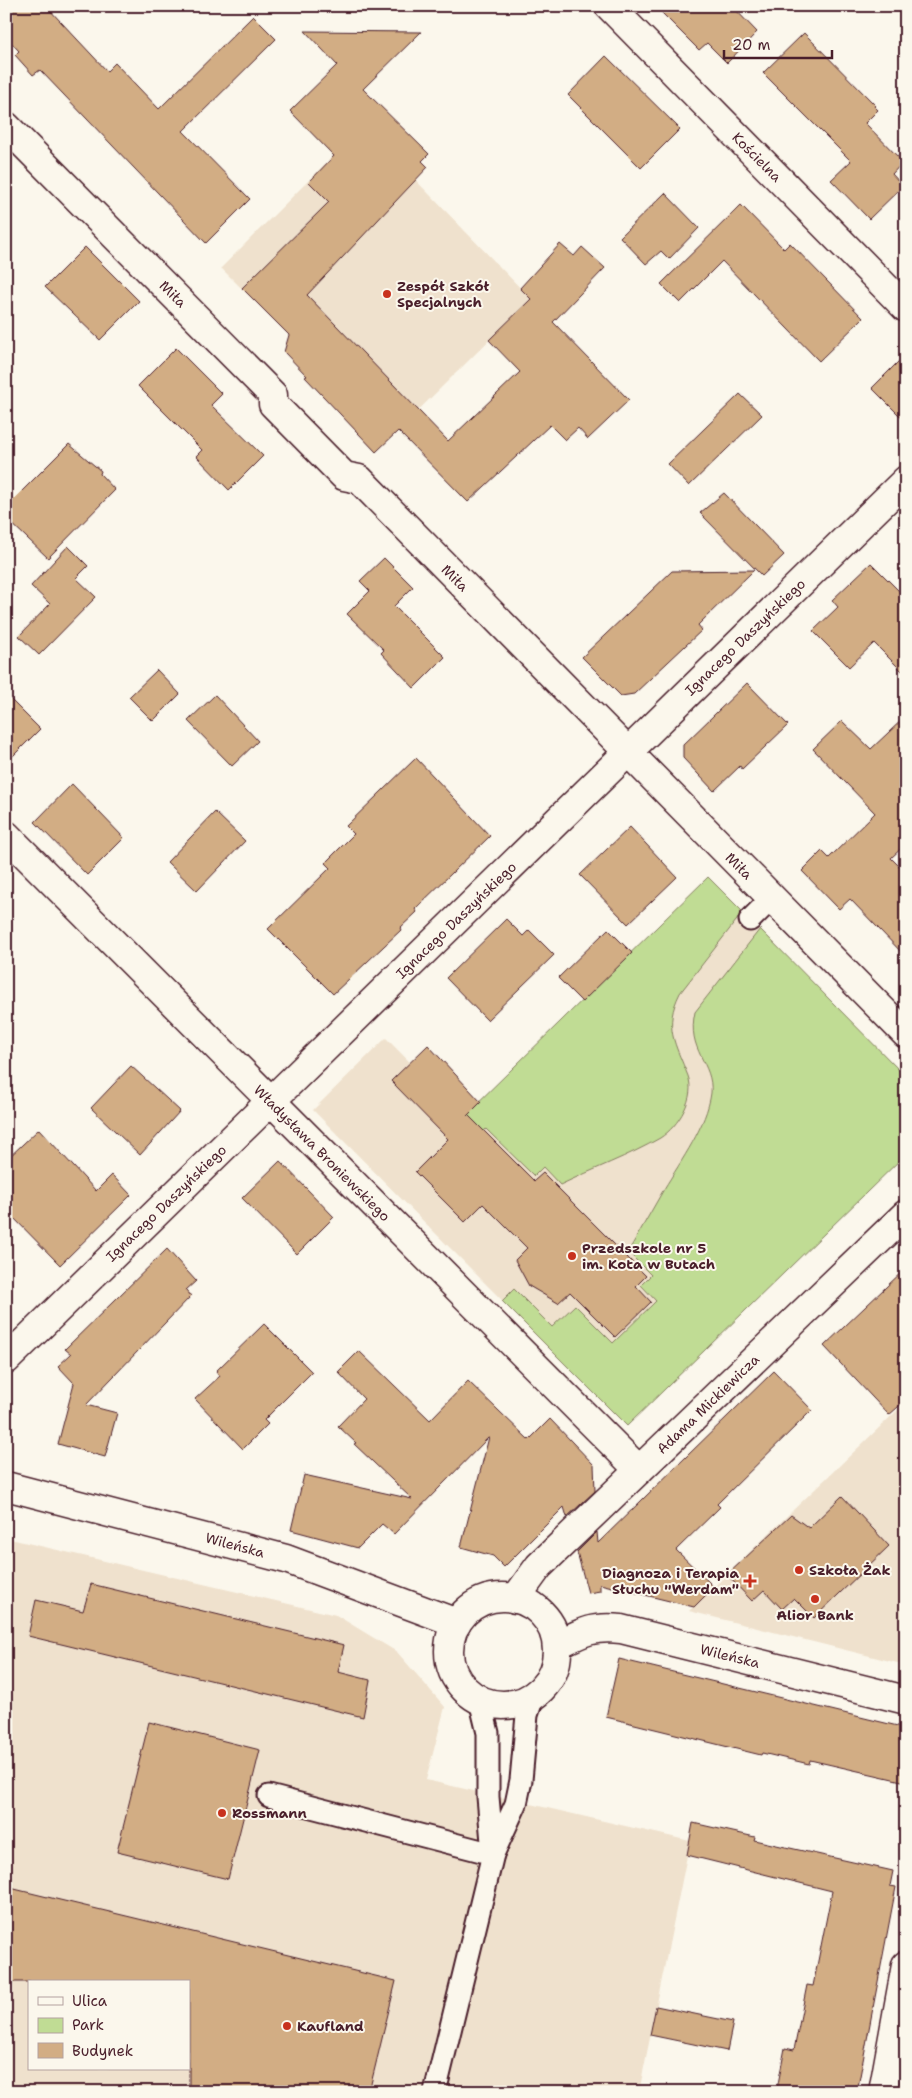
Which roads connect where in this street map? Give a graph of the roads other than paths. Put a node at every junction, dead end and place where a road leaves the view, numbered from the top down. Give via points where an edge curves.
1 (609, 6) edge
2 (6, 126) edge
3 (906, 308) edge
4 (906, 480) edge
5 (627, 752) junction
6 (6, 835) edge
7 (772, 899) junction
8 (750, 920) dead end
9 (906, 1034) edge
10 (271, 1101) junction
11 (906, 1214) edge
12 (6, 1360) edge
13 (639, 1470) junction
14 (6, 1486) edge
15 (515, 1598) junction
16 (457, 1623) junction
17 (557, 1645) junction
18 (533, 1697) junction
19 (480, 1700) junction
20 (906, 1700) edge
21 (268, 1796) dead end
22 (493, 1854) junction
23 (906, 1965) edge
24 (435, 2092) edge
25 (883, 2092) edge

1 - 3 street, Kościelna
2 - 5 street, Miła via 272,395 273,404 344,476 359,480
4 - 5 street, Ignacego Daszyńskiego
5 - 7 street, Miła
5 - 10 street, Ignacego Daszyńskiego
6 - 10 street, Władysława Broniewskiego
7 - 8 lane
7 - 9 street, Miła
10 - 12 street, Ignacego Daszyńskiego
10 - 13 street, Władysława Broniewskiego
11 - 13 street, Adama Mickiewicza
13 - 15 street, Adama Mickiewicza via 539,1566
14 - 16 street, Wileńska via 286,1559
15 - 16 street via 495,1598 476,1604
15 - 17 street via 548,1620
16 - 19 street via 451,1636 451,1666 467,1692
17 - 18 street via 552,1675
17 - 20 street, Wileńska via 585,1630 602,1627 621,1629
18 - 19 street via 507,1706
18 - 22 lane via 527,1715 522,1780 516,1804
19 - 22 lane via 488,1733 488,1797
21 - 22 lane
22 - 24 lane
23 - 25 street

